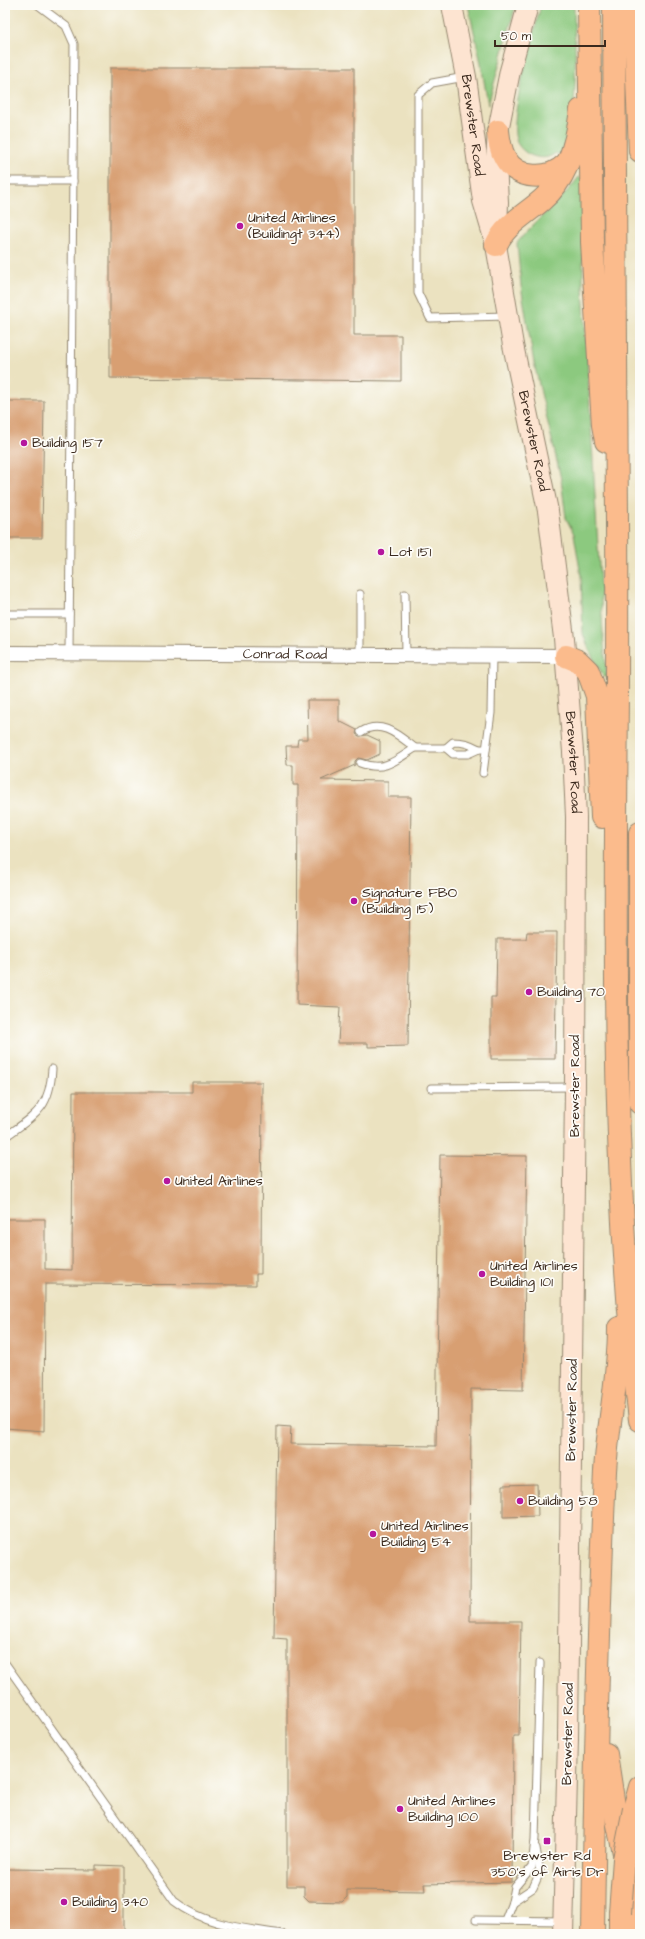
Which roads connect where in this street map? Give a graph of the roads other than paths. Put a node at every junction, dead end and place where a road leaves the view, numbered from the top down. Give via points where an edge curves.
1 (38, 5) edge
2 (452, 5) edge
3 (528, 5) edge
4 (589, 5) edge
5 (614, 5) edge
6 (634, 5) edge
7 (590, 43) junction
8 (466, 76) junction
9 (498, 131) junction
10 (640, 151) edge
11 (566, 164) junction
12 (5, 181) edge
13 (73, 182) junction
14 (496, 245) junction
15 (508, 316) junction
16 (618, 493) junction
17 (360, 594) dead end
18 (405, 594) dead end
19 (5, 614) edge
20 (69, 614) junction
21 (5, 653) edge
22 (69, 653) junction
23 (360, 654) junction
24 (406, 655) junction
25 (492, 656) junction
26 (566, 656) junction
27 (361, 732) dead end
28 (414, 748) junction
29 (446, 748) junction
30 (482, 749) junction
31 (360, 763) dead end
32 (483, 773) dead end
33 (640, 832) edge
34 (616, 923) junction
35 (52, 1069) dead end
36 (575, 1087) junction
37 (431, 1088) dead end
38 (640, 1103) edge
39 (5, 1137) edge
40 (620, 1181) junction
41 (640, 1420) edge
42 (599, 1653) junction
43 (5, 1663) edge
44 (540, 1663) dead end
45 (640, 1787) edge
46 (535, 1839) junction
47 (512, 1902) junction
48 (476, 1920) dead end
49 (505, 1920) junction
50 (620, 1924) edge
51 (563, 1928) edge
52 (640, 1929) edge
53 (282, 1934) edge
54 (593, 1934) edge

1 - 13 lane via 66,26 74,44
2 - 8 street, Brewster Road
3 - 9 street, Brewster Road via 510,71
4 - 7 highway
5 - 16 highway
6 - 10 highway
7 - 11 highway via 574,147
7 - 16 highway via 595,313 603,425
8 - 14 street, Brewster Road via 483,201
8 - 15 lane via 432,83 418,95 418,293 430,318
9 - 11 highway via 502,152 516,170 544,176 560,170
9 - 14 street, Brewster Road
11 - 14 highway via 556,186 514,223
12 - 13 lane
13 - 20 lane
14 - 15 street, Brewster Road
15 - 26 street, Brewster Road via 547,505
16 - 34 highway
17 - 23 lane
18 - 24 lane
19 - 20 lane
20 - 22 lane
21 - 22 street, Conrad Road
22 - 23 street, Conrad Road
23 - 24 street, Conrad Road
24 - 25 street, Conrad Road
25 - 26 street, Conrad Road
25 - 30 lane via 491,707
26 - 34 highway via 578,661 588,671 597,696 604,872
26 - 36 street, Brewster Road via 575,793
27 - 28 lane via 374,726 384,728 397,734
28 - 29 lane
28 - 31 lane via 386,766 376,767
29 - 30 lane via 453,754 468,754
29 - 30 lane via 453,742 458,742
30 - 32 lane
33 - 38 highway
34 - 40 highway via 616,1085
35 - 39 lane via 47,1098 39,1111
36 - 37 lane
36 - 51 street, Brewster Road via 568,1739
40 - 41 highway via 627,1292
40 - 42 highway via 619,1341 606,1468
42 - 52 highway via 610,1781
42 - 54 highway
43 - 53 lane via 174,1901 195,1916 214,1922
44 - 46 lane
45 - 50 highway, bridge via 625,1854
46 - 47 lane via 532,1867 515,1887
46 - 47 lane via 540,1872 534,1888
47 - 49 lane
48 - 49 lane
49 - 51 lane

